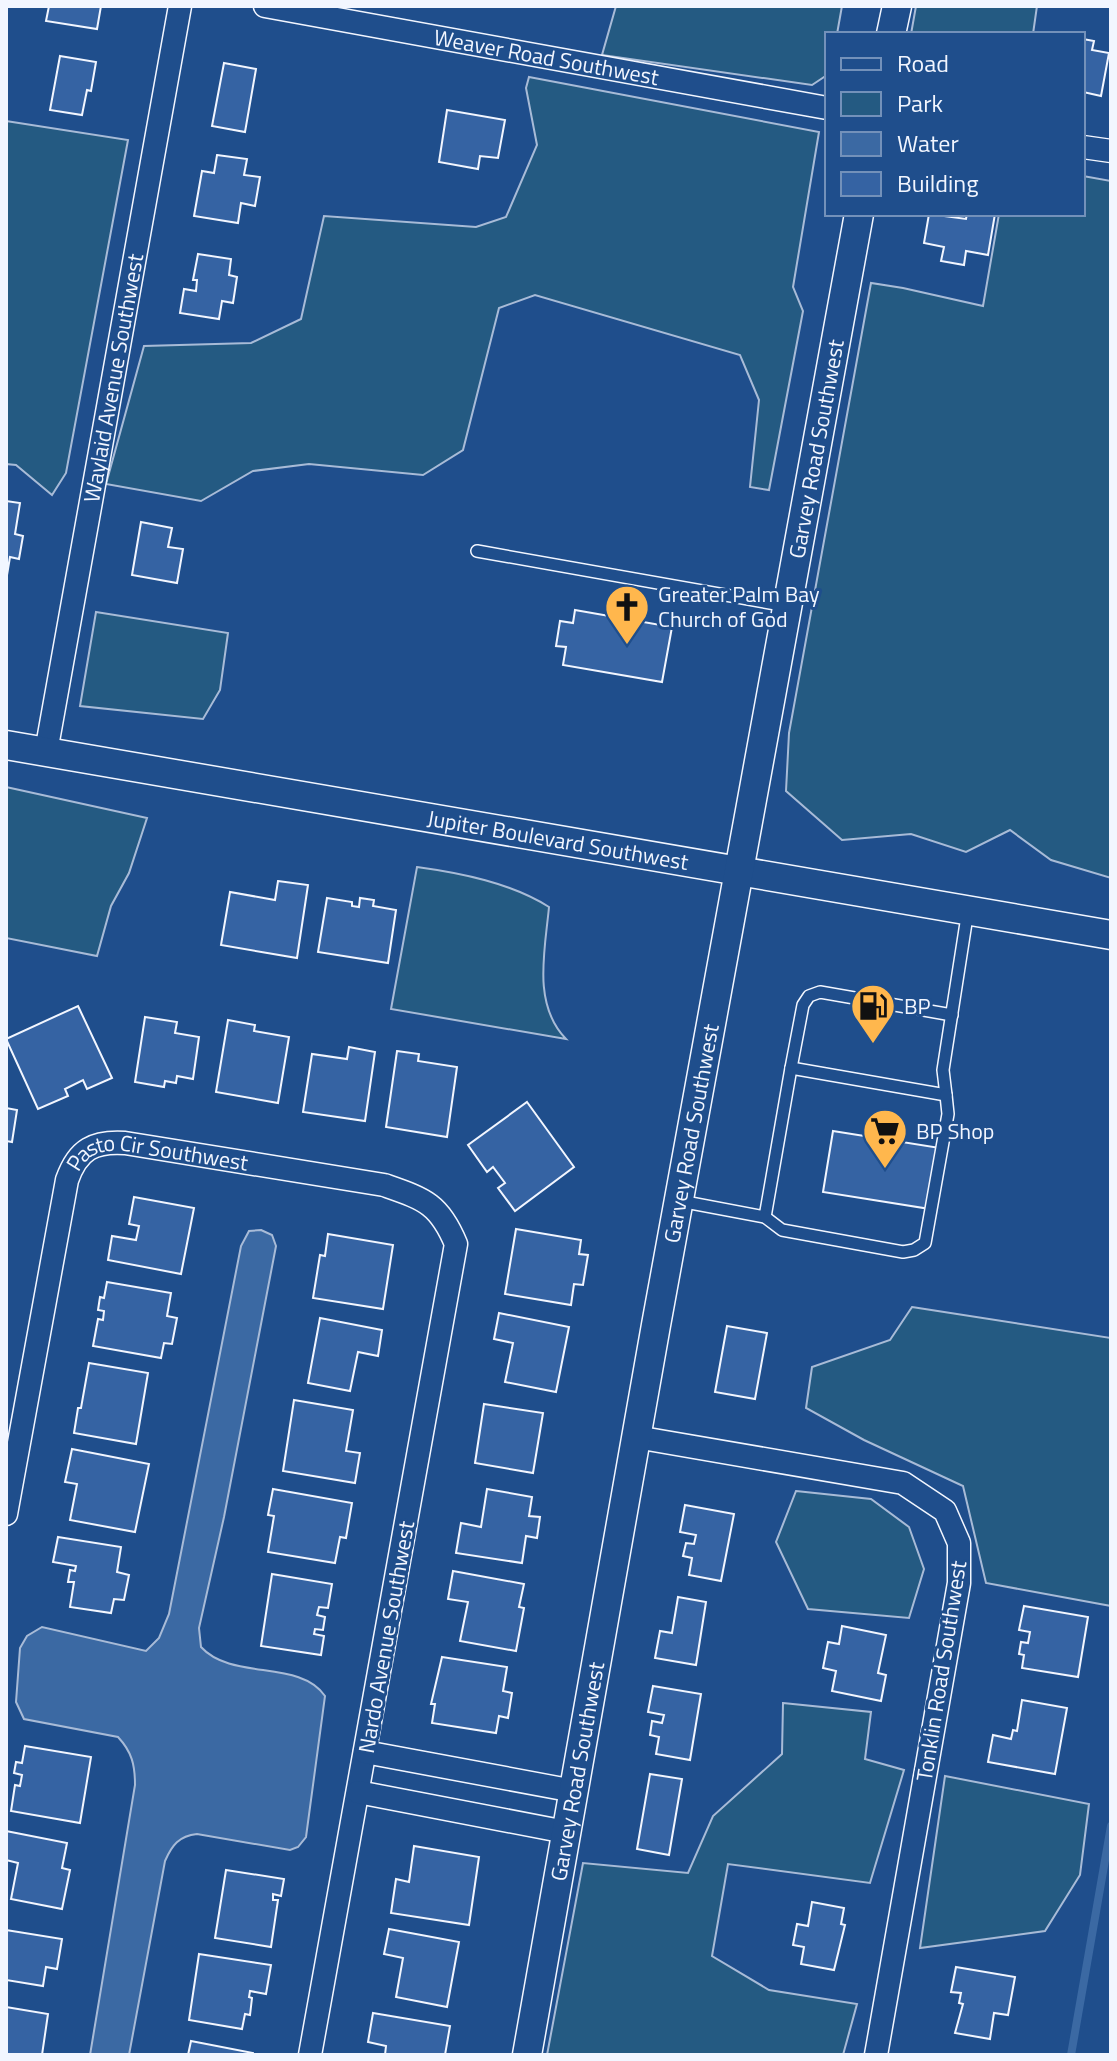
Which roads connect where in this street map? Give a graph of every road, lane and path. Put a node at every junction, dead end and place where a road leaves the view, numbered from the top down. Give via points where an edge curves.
1 (180, 6) edge
2 (265, 6) edge
3 (897, 6) edge
4 (891, 32) edge
5 (825, 108) edge
6 (1085, 147) edge
7 (1111, 151) edge
8 (859, 216) edge
9 (477, 551) dead end
10 (787, 606) junction
11 (6, 745) edge
12 (46, 752) junction
13 (739, 870) junction
14 (968, 910) junction
15 (1111, 935) edge
16 (952, 1015) junction
17 (791, 1068) junction
18 (946, 1095) junction
19 (679, 1201) junction
20 (765, 1217) junction
21 (446, 1220) joint
22 (636, 1437) junction
23 (6, 1514) edge
24 (365, 1752) junction
25 (574, 1791) junction
26 (358, 1792) junction
27 (566, 1832) junction
28 (310, 2055) edge
29 (527, 2055) edge
30 (876, 2055) edge

1 - 12 street, Waylaid Avenue Southwest
2 - 5 street, Weaver Road Southwest
3 - 4 street
6 - 7 street
8 - 10 street, Garvey Road Southwest
9 - 10 lane
10 - 13 street, Garvey Road Southwest
11 - 12 street, Jupiter Boulevard Southwest
12 - 13 street, Jupiter Boulevard Southwest
13 - 14 street, Jupiter Boulevard Southwest
13 - 19 street, Garvey Road Southwest
14 - 15 street, Jupiter Boulevard Southwest
14 - 16 lane
16 - 17 lane via 820,992 803,1005
16 - 18 lane via 943,1070
17 - 18 lane
17 - 20 lane
18 - 20 lane via 948,1114 925,1243 903,1252 782,1230
19 - 20 lane
19 - 22 street, Garvey Road Southwest
21 - 23 street, Pasto Cir Southwest via 422,1198 384,1185 125,1143 91,1147 67,1180
21 - 24 street, Nardo Avenue Southwest via 456,1244
22 - 25 street, Garvey Road Southwest
22 - 30 street, Tonklin Road Southwest via 903,1483 945,1511 959,1543 959,1583
24 - 25 street
24 - 26 street, Nardo Avenue Southwest
25 - 27 street, Garvey Road Southwest
26 - 27 street
26 - 28 street, Nardo Avenue Southwest
27 - 29 street, Garvey Road Southwest

